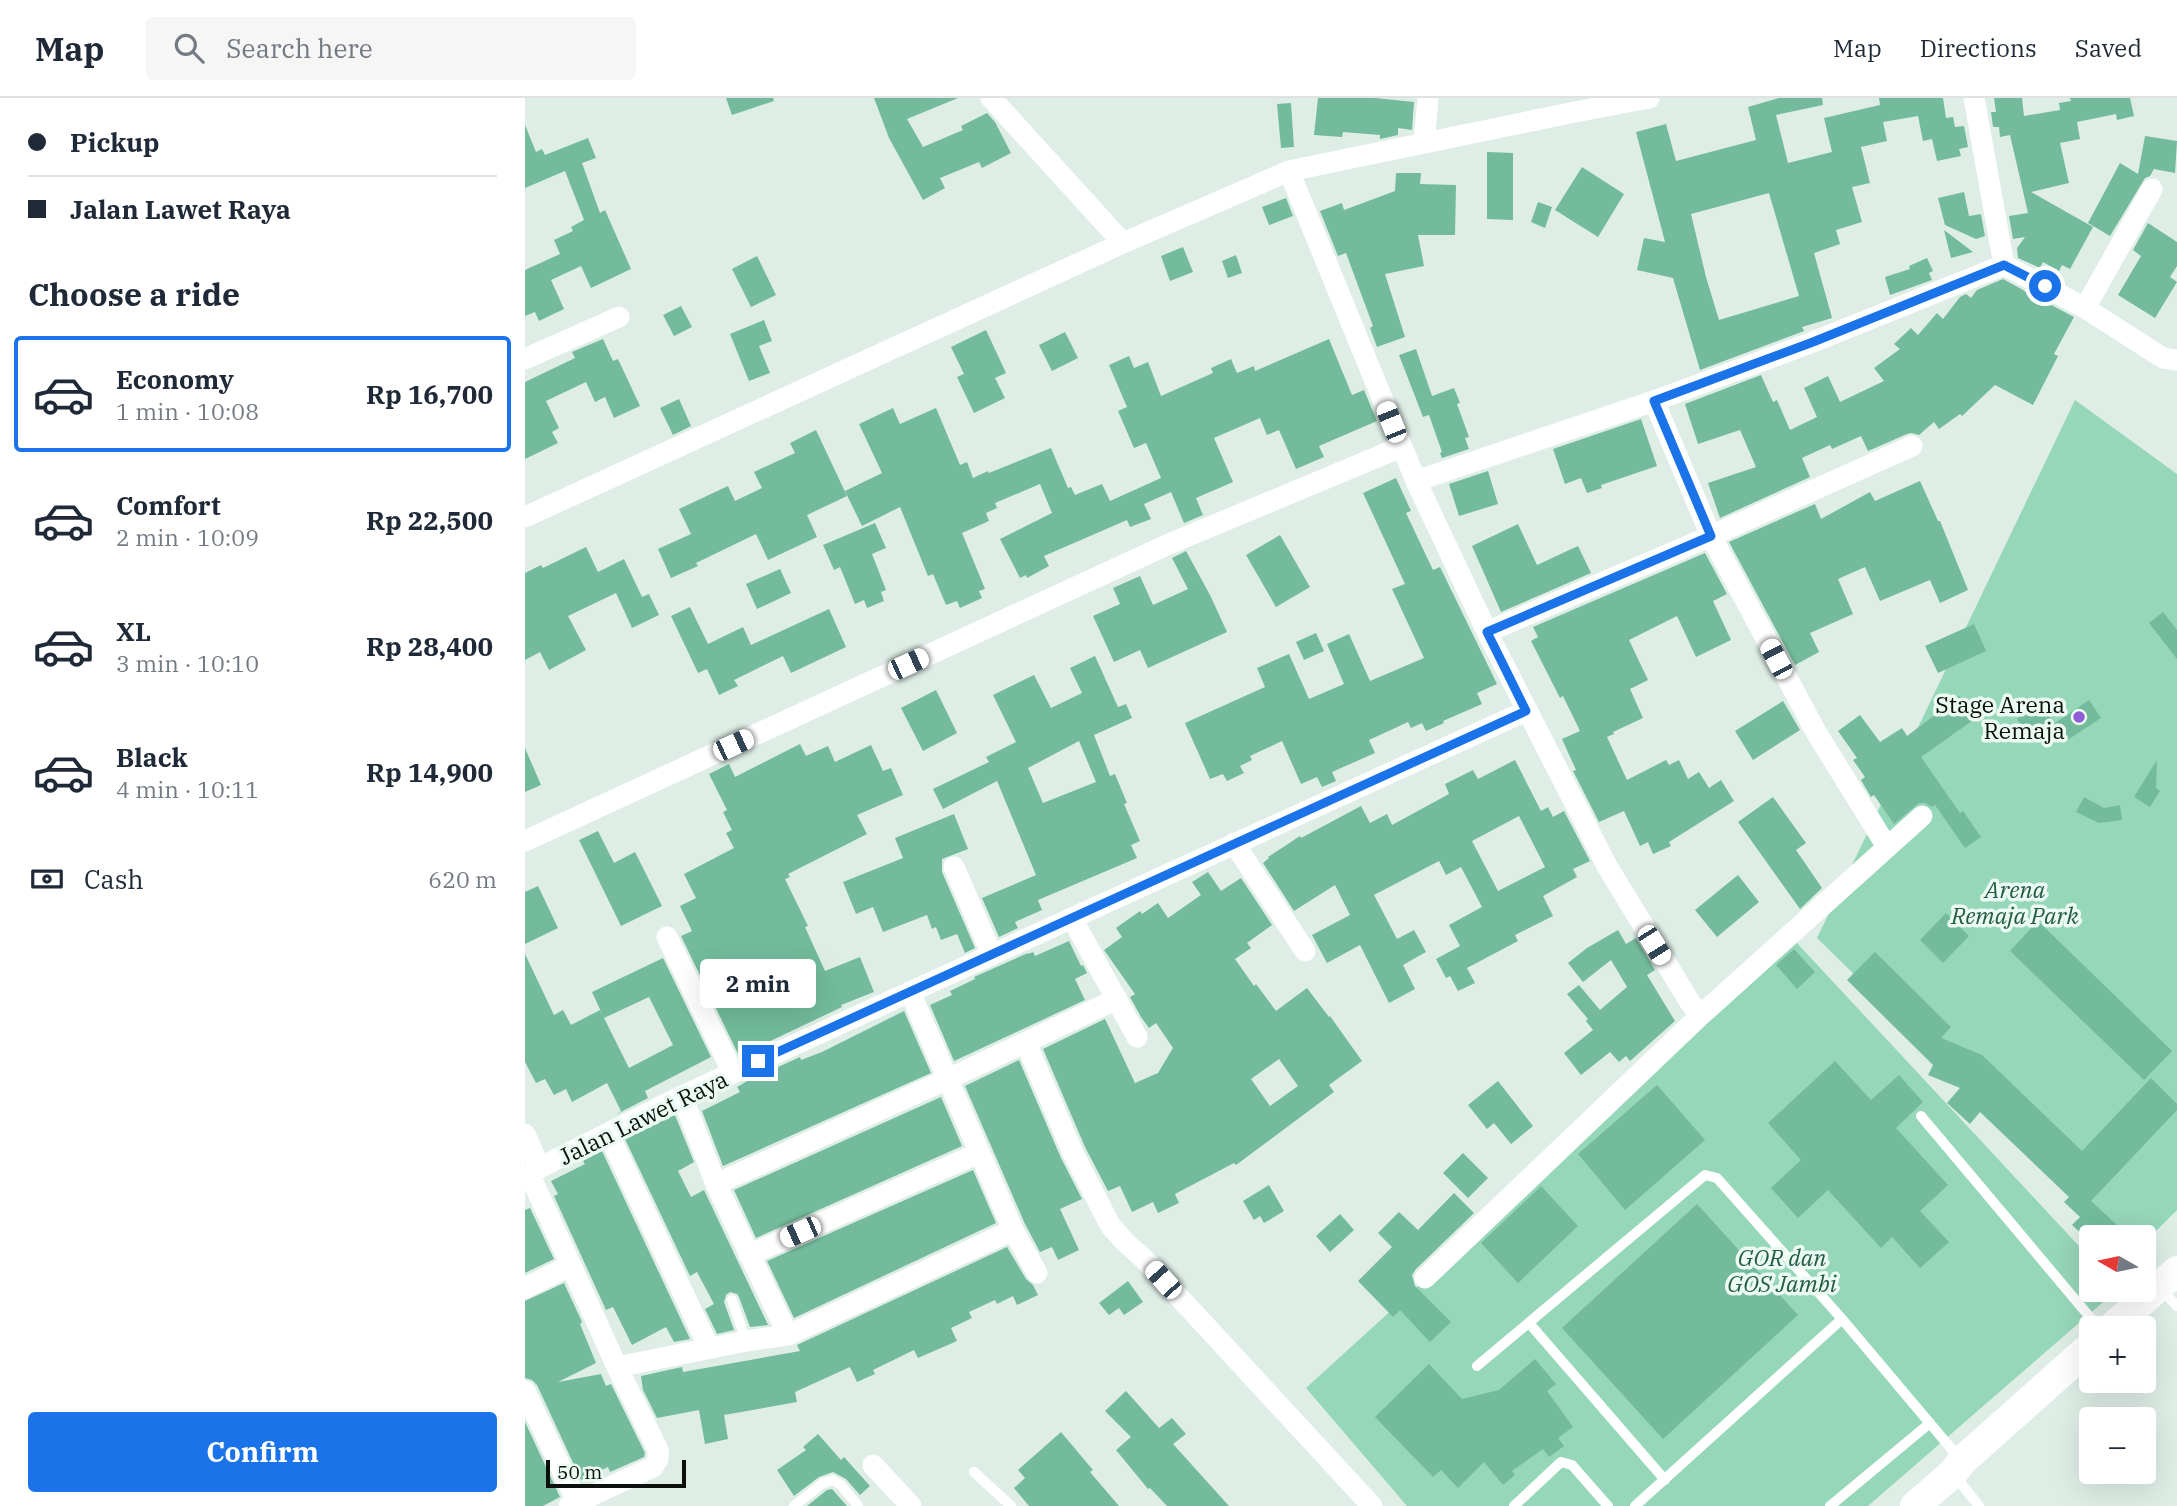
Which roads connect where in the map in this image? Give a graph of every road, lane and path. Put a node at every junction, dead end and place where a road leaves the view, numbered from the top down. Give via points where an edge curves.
1 (991, 98) edge
2 (1428, 98) edge
3 (1649, 98) edge
4 (1974, 98) edge
5 (1575, 105) edge
6 (1424, 143) junction
7 (1289, 171) junction
8 (2152, 188) dead end
9 (1123, 243) junction
10 (2004, 265) junction
11 (2085, 308) junction
12 (619, 317) dead end
13 (525, 359) edge
14 (2177, 360) edge
15 (1654, 401) junction
16 (1912, 446) dead end
17 (1401, 447) junction
18 (1416, 481) junction
19 (525, 517) edge
20 (1711, 536) junction
21 (1487, 632) junction
22 (1526, 711) junction
23 (1922, 816) dead end
24 (525, 841) edge
25 (1234, 843) junction
26 (1887, 847) junction
27 (954, 867) dead end
28 (1072, 918) junction
29 (667, 937) dead end
30 (1305, 951) dead end
31 (992, 954) junction
32 (910, 992) junction
33 (1117, 999) junction
34 (1701, 1015) junction
35 (1137, 1037) dead end
36 (1025, 1043) junction
37 (733, 1073) junction
38 (948, 1079) junction
39 (682, 1096) junction
40 (1921, 1116) dead end
41 (608, 1133) junction
42 (525, 1134) edge
43 (979, 1153) junction
44 (531, 1172) edge
45 (716, 1184) junction
46 (1013, 1230) junction
47 (749, 1255) junction
48 (571, 1265) junction
49 (1037, 1273) dead end
50 (1425, 1278) dead end
51 (525, 1288) edge
52 (2171, 1288) edge
53 (732, 1300) dead end
54 (2089, 1316) edge
55 (2129, 1316) edge
56 (1842, 1319) junction
57 (1529, 1323) junction
58 (788, 1335) junction
59 (746, 1341) junction
60 (709, 1348) junction
61 (2079, 1357) edge
62 (1477, 1366) dead end
63 (617, 1367) junction
64 (525, 1391) edge
65 (1930, 1423) junction
66 (873, 1465) dead end
67 (1957, 1467) junction
68 (974, 1472) dead end
69 (1664, 1480) junction
70 (573, 1504) edge
71 (794, 1506) edge
72 (858, 1506) edge
73 (911, 1506) edge
74 (1010, 1506) edge
75 (1372, 1506) edge
76 (1514, 1506) edge
77 (1608, 1506) edge
78 (1635, 1506) edge
79 (1830, 1506) edge
80 (1915, 1506) edge
81 (1979, 1506) edge

1 - 9 street
2 - 6 street
3 - 5 street
4 - 10 street
5 - 6 street
6 - 7 street
7 - 9 street
7 - 17 street
8 - 11 street
9 - 19 street
10 - 11 street
10 - 15 street
11 - 14 street via 2163,358
12 - 13 street
15 - 18 street
15 - 20 street
16 - 20 street
17 - 18 street
17 - 24 street via 1169,544
18 - 21 street
20 - 21 street
20 - 26 street via 1815,732
21 - 22 street
22 - 25 street, Jalan Lawet Raya
22 - 34 street via 1630,906
23 - 26 street
25 - 28 street, Jalan Lawet Raya
25 - 30 street
26 - 34 street
27 - 31 street
28 - 31 street, Jalan Lawet Raya
28 - 33 street
29 - 37 street
31 - 32 street, Jalan Lawet Raya
32 - 37 street, Jalan Lawet Raya
32 - 38 street
33 - 35 street
33 - 36 street
34 - 50 street
36 - 38 street
36 - 75 street via 1110,1225
37 - 39 street, Jalan Lawet Raya
38 - 43 street
38 - 45 street
39 - 41 street, Jalan Lawet Raya
39 - 45 street
40 - 54 lane
41 - 44 street, Jalan Lawet Raya
41 - 60 street
42 - 44 street
43 - 46 street
43 - 47 street
44 - 48 street
45 - 47 street
46 - 49 street
46 - 58 street
47 - 58 street
48 - 51 street
48 - 63 street
52 - 55 main road
53 - 59 lane
56 - 57 lane via 1717,1178 1705,1175
56 - 65 lane
56 - 69 lane
57 - 62 lane
57 - 69 lane
58 - 59 street
59 - 60 street
60 - 63 street
61 - 67 main road
63 - 70 street via 658,1450 658,1459 653,1467
64 - 70 street
65 - 67 lane
65 - 79 lane
66 - 73 street
67 - 80 main road
67 - 81 lane
68 - 74 lane
69 - 78 lane
71 - 72 lane via 833,1480
76 - 77 lane via 1561,1462 1572,1465

